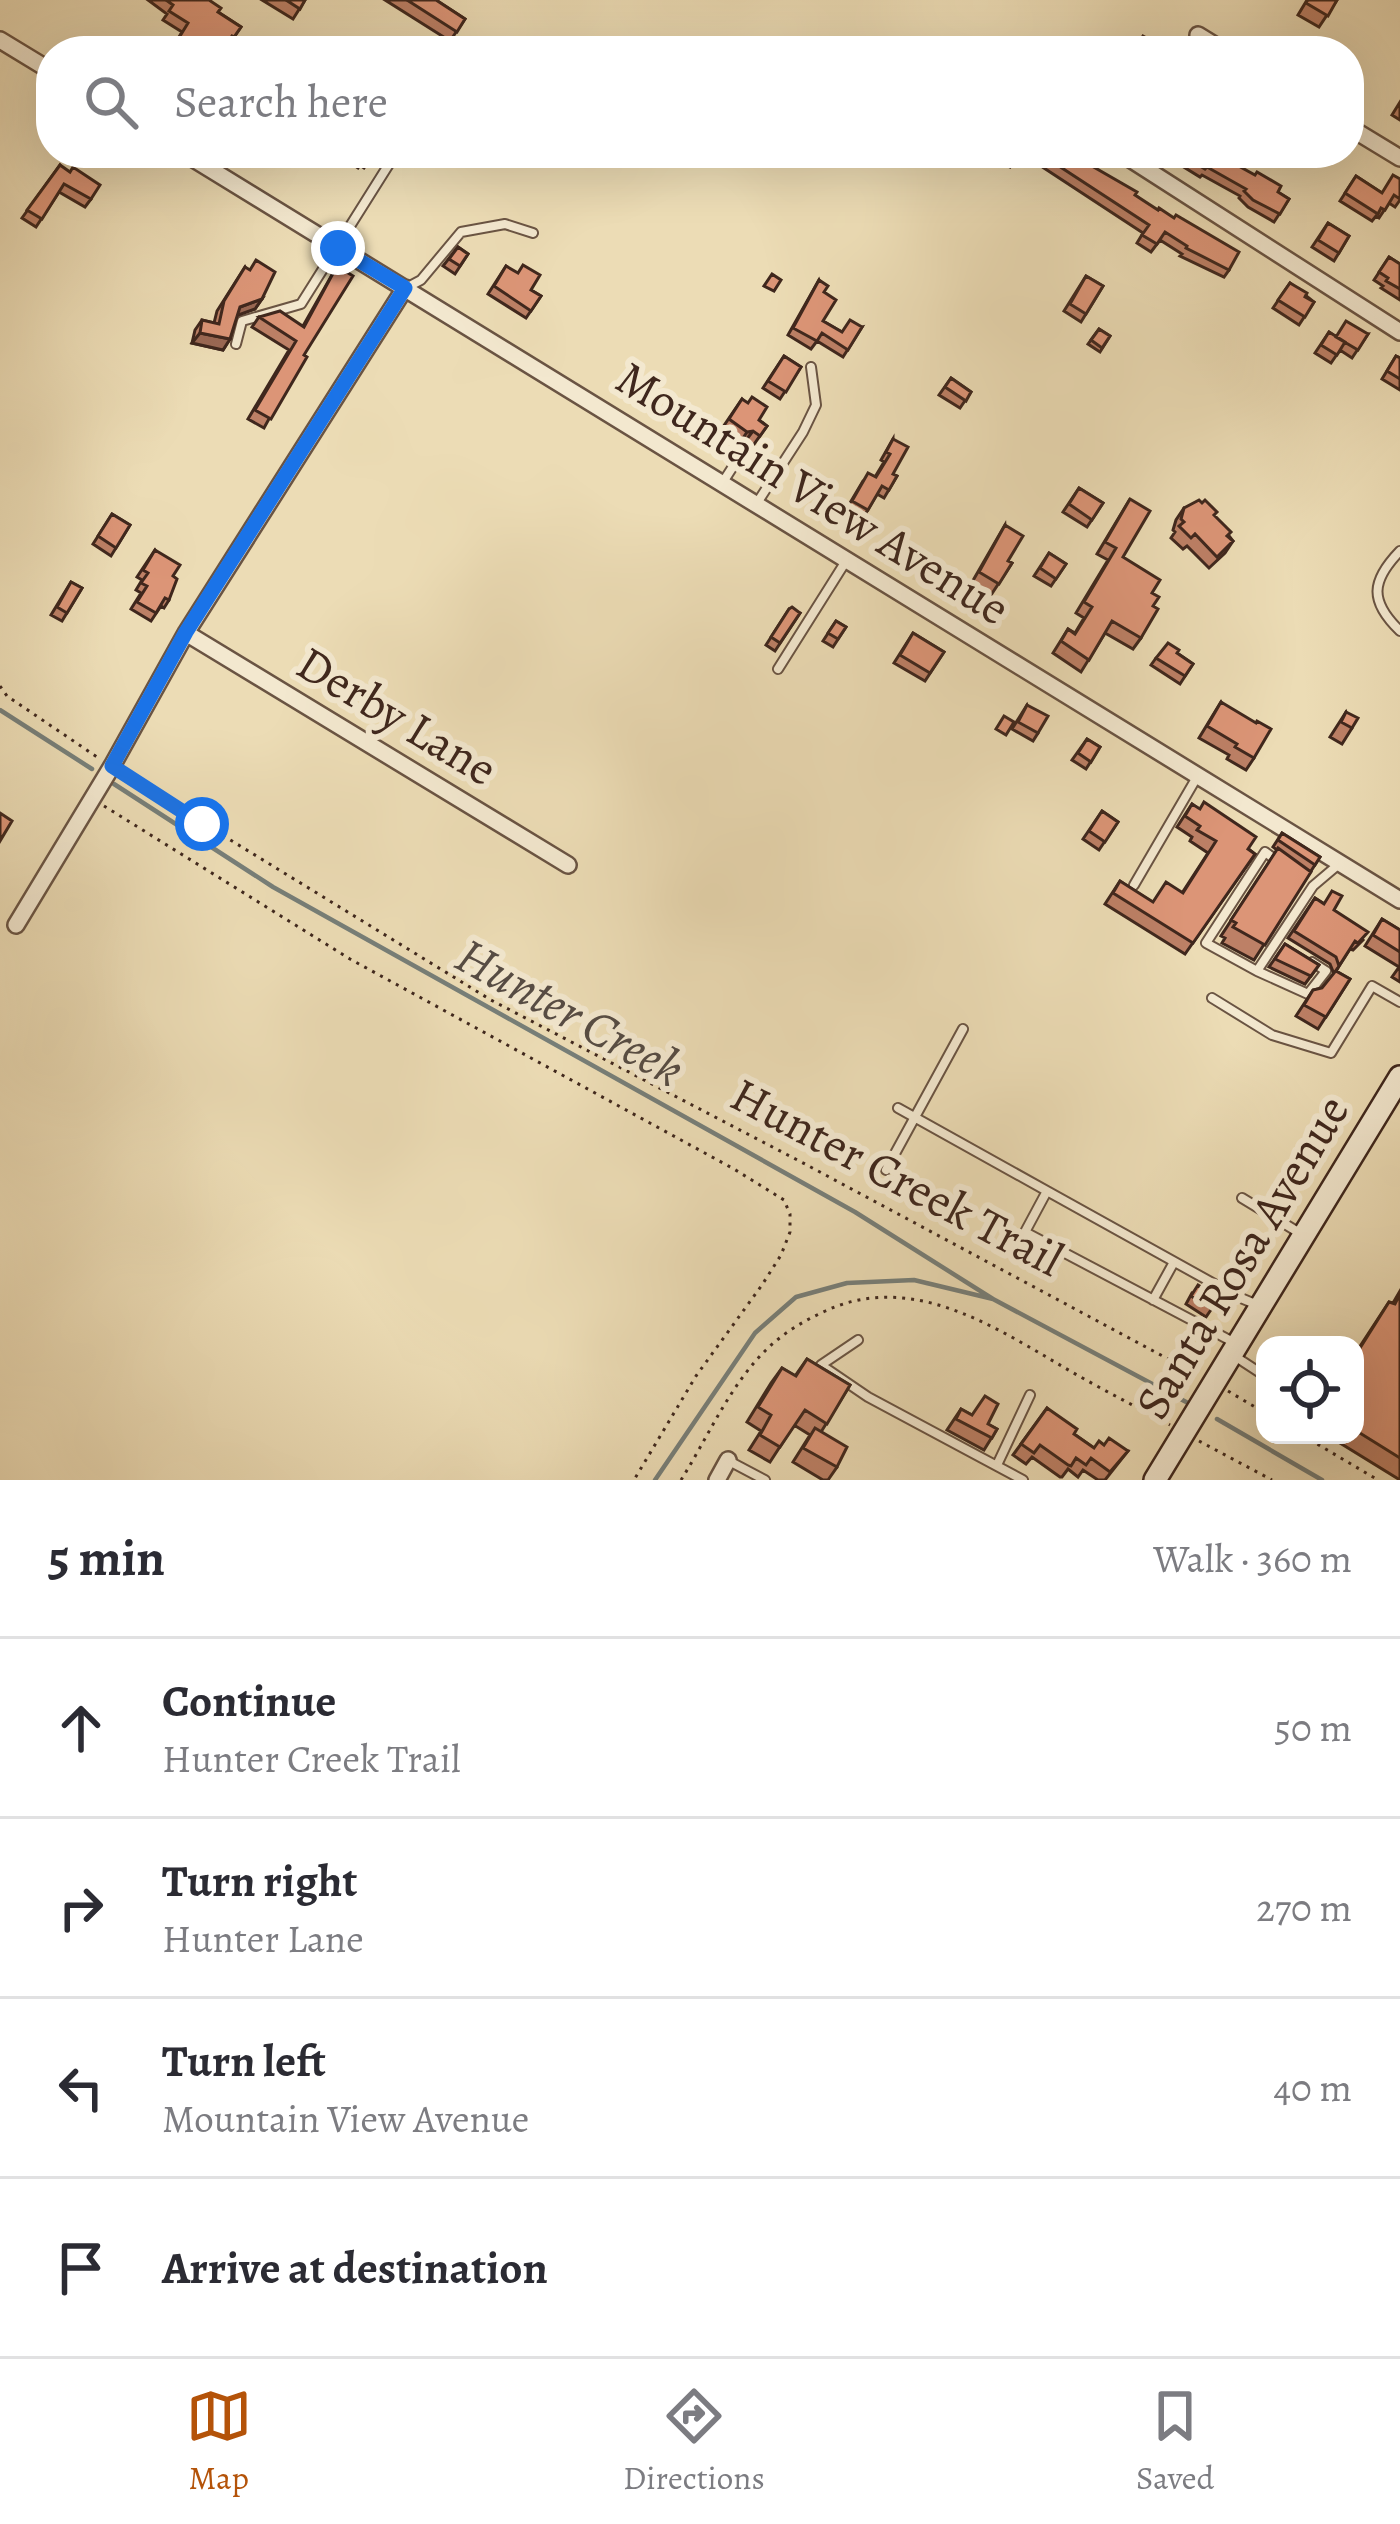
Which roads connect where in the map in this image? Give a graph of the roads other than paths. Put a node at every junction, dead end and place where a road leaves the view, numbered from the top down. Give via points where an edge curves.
1 (0, 40) edge
2 (36, 62) edge
3 (1364, 136) edge
4 (1400, 158) edge
5 (208, 168) edge
6 (387, 168) edge
7 (1144, 168) edge
8 (533, 233) dead end
9 (338, 248) junction
10 (405, 288) junction
11 (1400, 332) edge
12 (236, 344) edge
13 (811, 367) dead end
14 (777, 472) junction
15 (722, 483) junction
16 (756, 504) junction
17 (1400, 551) edge
18 (847, 560) junction
19 (1400, 631) edge
20 (186, 632) junction
21 (778, 669) dead end
22 (1198, 776) junction
23 (1281, 863) edge
24 (1340, 863) junction
25 (568, 865) dead end
26 (1297, 875) edge
27 (1134, 885) edge
28 (1313, 886) junction
29 (1400, 900) edge
30 (16, 925) dead end
31 (1277, 941) junction
32 (1294, 951) edge
33 (1310, 961) edge
34 (1257, 971) junction
35 (1212, 998) dead end
36 (1400, 1002) edge
37 (963, 1029) dead end
38 (1400, 1077) edge
39 (898, 1108) dead end
40 (915, 1118) junction
41 (886, 1170) dead end
42 (1047, 1191) junction
43 (1242, 1198) dead end
44 (1304, 1235) junction
45 (1174, 1262) junction
46 (1153, 1300) junction
47 (1261, 1307) junction
48 (858, 1340) dead end
49 (1235, 1350) junction
50 (1256, 1368) edge
51 (1030, 1395) dead end
52 (728, 1460) joint
53 (997, 1466) junction
54 (1163, 1477) edge
55 (717, 1480) edge
56 (765, 1480) edge
57 (1023, 1480) edge

1 - 2 street
3 - 4 street
5 - 9 street, Mountain View Avenue
6 - 9 lane
7 - 11 street
8 - 10 lane via 505,224 461,232 422,280
9 - 10 street, Mountain View Avenue
9 - 12 lane via 301,304 242,320
10 - 15 street, Mountain View Avenue
10 - 20 street
13 - 14 lane via 816,405
14 - 15 lane via 743,451
14 - 16 lane
15 - 16 street, Mountain View Avenue
16 - 18 street, Mountain View Avenue
17 - 19 lane via 1381,573 1376,595
18 - 21 lane
18 - 22 street, Mountain View Avenue
20 - 25 street, Derby Lane
20 - 30 street
22 - 24 street, Mountain View Avenue
22 - 27 lane
23 - 34 lane via 1264,852 1205,943
24 - 28 lane
24 - 29 street, Mountain View Avenue
26 - 28 lane
28 - 31 lane
31 - 32 lane
31 - 34 lane
33 - 34 lane via 1326,971 1308,994
35 - 36 lane via 1272,1035 1331,1053 1372,986
37 - 40 lane
38 - 44 main road, Santa Rosa Avenue
39 - 40 lane
40 - 41 lane
40 - 42 lane
42 - 45 lane
42 - 46 lane via 1025,1232
43 - 44 lane
44 - 47 main road, Santa Rosa Avenue
45 - 46 lane
45 - 47 lane
46 - 49 lane
47 - 49 main road, Santa Rosa Avenue
48 - 53 lane via 821,1365
49 - 50 lane
49 - 54 main road, Santa Rosa Avenue
51 - 53 lane
52 - 55 street
52 - 56 lane
53 - 57 lane

